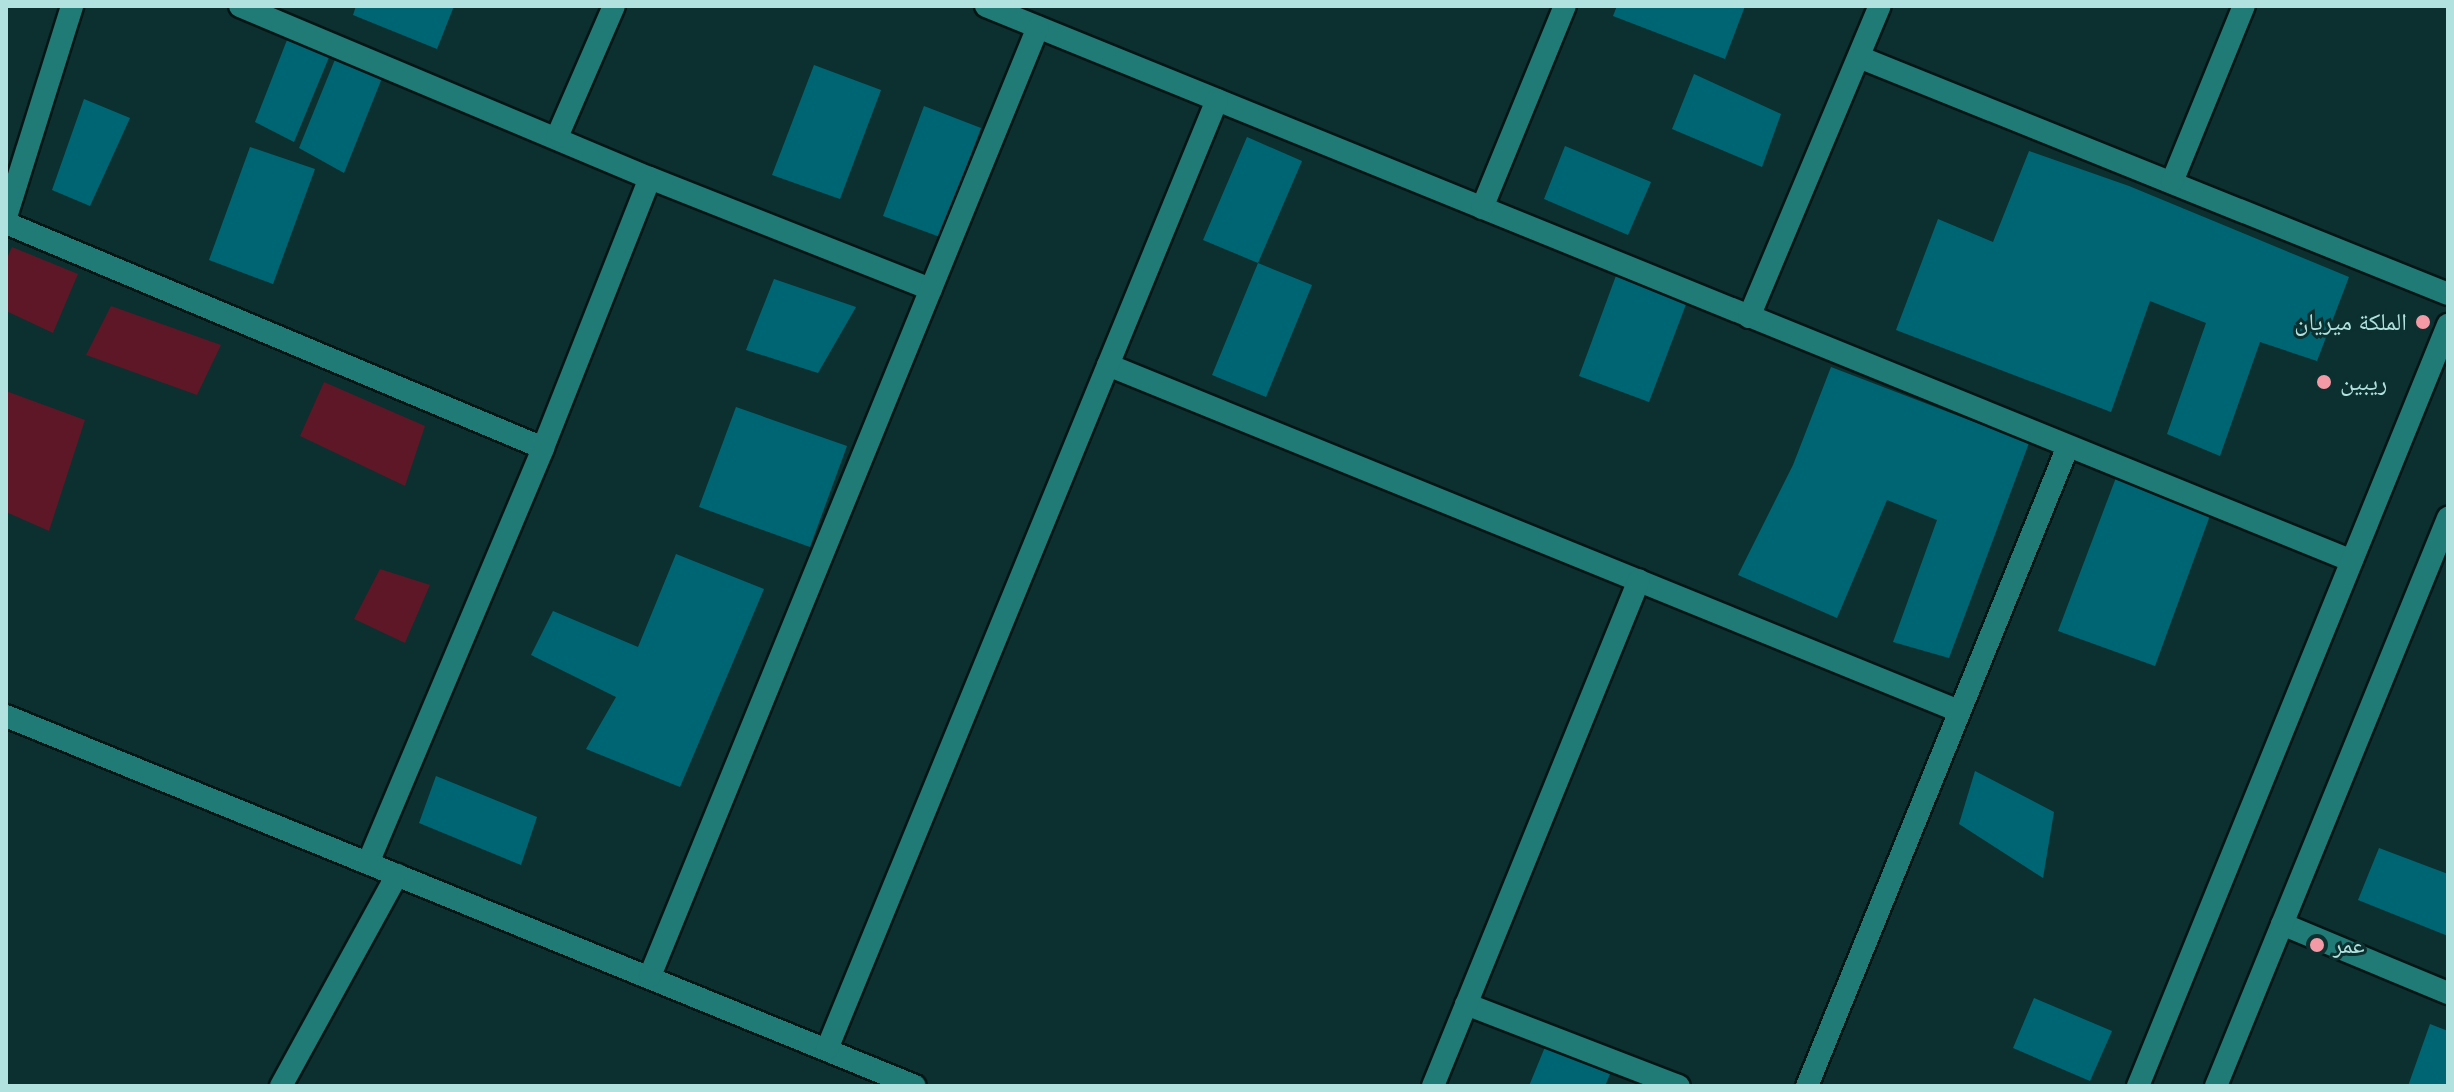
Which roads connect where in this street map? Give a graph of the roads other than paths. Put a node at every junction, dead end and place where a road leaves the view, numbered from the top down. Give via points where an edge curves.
1 (72, 6) edge
2 (240, 6) edge
3 (614, 6) edge
4 (986, 6) edge
5 (1565, 6) edge
6 (1880, 6) edge
7 (2244, 6) edge
8 (298, 16) edge
9 (1038, 27) junction
10 (1859, 57) junction
11 (1217, 100) junction
12 (557, 137) junction
13 (650, 178) junction
14 (2172, 182) junction
15 (1482, 208) junction
16 (6, 220) edge
17 (931, 289) junction
18 (2448, 294) edge
19 (1749, 317) junction
20 (2448, 325) edge
21 (1108, 365) junction
22 (2068, 446) junction
23 (543, 448) junction
24 (2448, 518) edge
25 (2352, 561) junction
26 (1639, 580) junction
27 (1959, 711) junction
28 (6, 716) edge
29 (368, 863) junction
30 (397, 875) junction
31 (2282, 924) junction
32 (650, 976) junction
33 (2448, 993) edge
34 (1466, 1004) junction
35 (827, 1049) junction
36 (281, 1086) edge
37 (915, 1086) edge
38 (1433, 1086) edge
39 (1679, 1086) edge
40 (1807, 1086) edge
41 (2138, 1086) edge
42 (2216, 1086) edge

1 - 16 street
2 - 8 street
3 - 12 street
4 - 9 street
5 - 15 street
6 - 10 street
7 - 14 street
8 - 12 street
9 - 11 street
9 - 17 street
10 - 14 street
10 - 19 street
11 - 15 street
11 - 21 street
12 - 13 street
13 - 17 street
13 - 23 street
14 - 18 street
15 - 19 street
16 - 23 street
17 - 32 street
19 - 22 street
20 - 25 street
21 - 26 street
21 - 35 street
22 - 25 street
22 - 27 street
23 - 29 street
24 - 31 street
25 - 41 street
26 - 27 street
26 - 34 street
27 - 40 street
28 - 29 street
29 - 30 street
30 - 32 street
30 - 36 street
31 - 33 street
31 - 42 street
32 - 35 street
34 - 38 street
34 - 39 street
35 - 37 street

